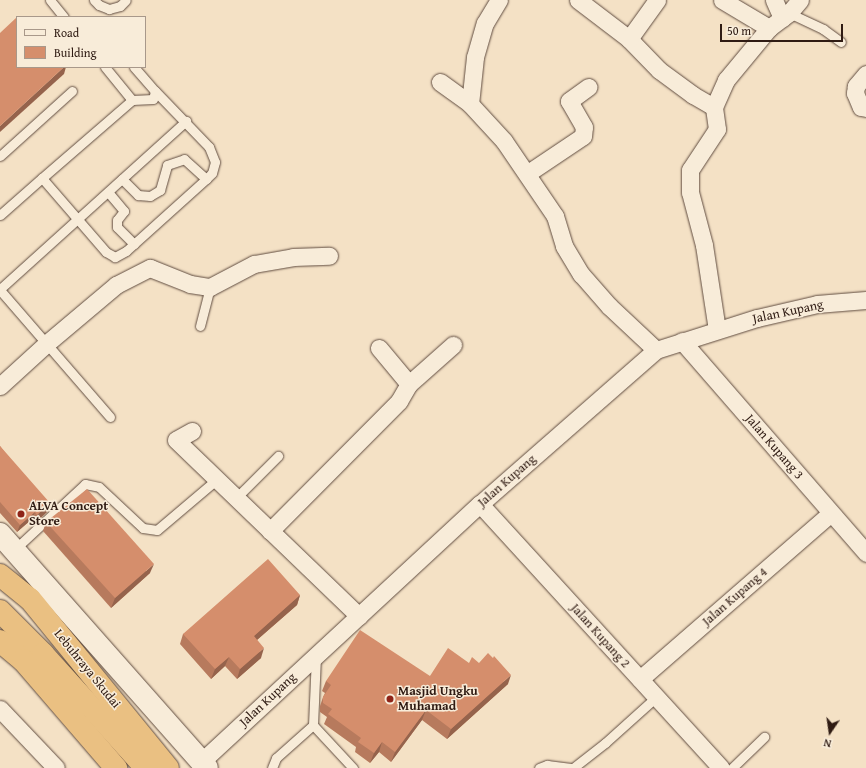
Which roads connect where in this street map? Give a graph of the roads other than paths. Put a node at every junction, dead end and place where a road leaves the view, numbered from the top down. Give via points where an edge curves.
1 (50, 0) edge
2 (94, 0) edge
3 (499, 0) edge
4 (578, 0) edge
5 (657, 0) edge
6 (722, 0) edge
7 (774, 0) edge
8 (800, 0) edge
9 (123, 3) edge
10 (63, 16) edge
11 (120, 16) edge
12 (785, 16) junction
13 (769, 28) junction
14 (629, 39) junction
15 (841, 42) dead end
16 (106, 68) edge
17 (135, 68) edge
18 (866, 74) edge
19 (440, 82) dead end
20 (588, 87) dead end
21 (72, 91) dead end
22 (156, 91) junction
23 (132, 100) junction
24 (470, 104) junction
25 (714, 107) junction
26 (866, 108) edge
27 (186, 121) junction
28 (0, 156) edge
29 (528, 173) junction
30 (42, 178) junction
31 (122, 179) junction
32 (206, 179) junction
33 (108, 192) junction
34 (0, 215) edge
35 (78, 219) junction
36 (134, 244) junction
37 (329, 256) dead end
38 (210, 287) junction
39 (0, 290) edge
40 (866, 300) edge
41 (200, 326) dead end
42 (716, 330) junction
43 (682, 341) junction
44 (46, 344) junction
45 (453, 345) dead end
46 (379, 348) dead end
47 (656, 350) junction
48 (409, 384) junction
49 (0, 386) edge
50 (110, 417) dead end
51 (192, 431) dead end
52 (278, 456) dead end
53 (216, 480) junction
54 (235, 498) junction
55 (480, 504) junction
56 (830, 514) junction
57 (270, 531) junction
58 (0, 534) edge
59 (14, 550) junction
60 (866, 553) edge
61 (0, 575) edge
62 (0, 611) edge
63 (359, 616) junction
64 (0, 641) edge
65 (316, 656) junction
66 (640, 679) junction
67 (656, 697) junction
68 (0, 709) edge
69 (313, 725) junction
70 (764, 737) dead end
71 (204, 765) edge
72 (56, 768) edge
73 (116, 768) edge
74 (146, 768) edge
75 (168, 768) edge
76 (272, 768) edge
77 (353, 768) edge
78 (540, 768) edge
79 (721, 768) edge
80 (732, 768) edge

1 - 10 lane
2 - 9 lane via 104,8
3 - 24 street via 485,23 475,57
4 - 14 street
5 - 14 street
6 - 13 street
7 - 12 street
8 - 12 street
9 - 11 lane
12 - 13 street
12 - 15 lane via 823,29
13 - 25 street via 726,80
14 - 25 street via 659,70
16 - 23 lane
17 - 22 lane
18 - 26 street via 856,86 855,92 861,107
19 - 24 street
20 - 29 street via 569,101 584,127 583,136
21 - 28 lane
22 - 23 lane via 152,99
22 - 27 lane
23 - 30 lane
24 - 29 street
25 - 42 street via 717,129 690,170 690,192 704,245
27 - 31 lane
27 - 32 lane via 209,147 216,162 212,173
29 - 47 street via 555,216 564,246 581,274 609,306
30 - 34 lane
30 - 35 lane
31 - 32 lane via 138,195 150,196 160,190 167,165 184,159
31 - 33 lane
32 - 36 lane
33 - 35 lane
33 - 36 lane via 124,211 117,220 117,227
35 - 36 lane via 110,256 120,255
35 - 39 lane
37 - 38 street via 293,257 254,264
38 - 41 lane
38 - 44 street via 190,284 150,268 116,285
39 - 44 lane
40 - 42 street, Jalan Kupang via 817,304
42 - 43 street, Jalan Kupang
43 - 47 street, Jalan Kupang
43 - 56 street, Jalan Kupang 3
44 - 49 street
44 - 50 lane
45 - 48 street
46 - 48 street
47 - 55 street, Jalan Kupang
48 - 57 street via 399,401
51 - 53 street via 176,440
52 - 54 lane
53 - 54 street
53 - 59 lane via 156,530 143,528 99,487 85,484
54 - 57 street
55 - 63 street, Jalan Kupang
55 - 66 street, Jalan Kupang 2
56 - 60 street, Jalan Kupang 3
56 - 66 street, Jalan Kupang 4
57 - 63 street
58 - 59 street
59 - 71 street
61 - 75 highway, Lebuhraya Skudai via 30,599
62 - 74 highway via 43,654
63 - 65 street, Jalan Kupang
64 - 73 highway via 24,660
65 - 69 lane
65 - 71 street, Jalan Kupang
66 - 67 street, Jalan Kupang 2
67 - 78 lane via 573,768 547,765
67 - 79 street, Jalan Kupang 2
68 - 72 street
69 - 76 lane via 276,758
69 - 77 lane
70 - 80 lane

